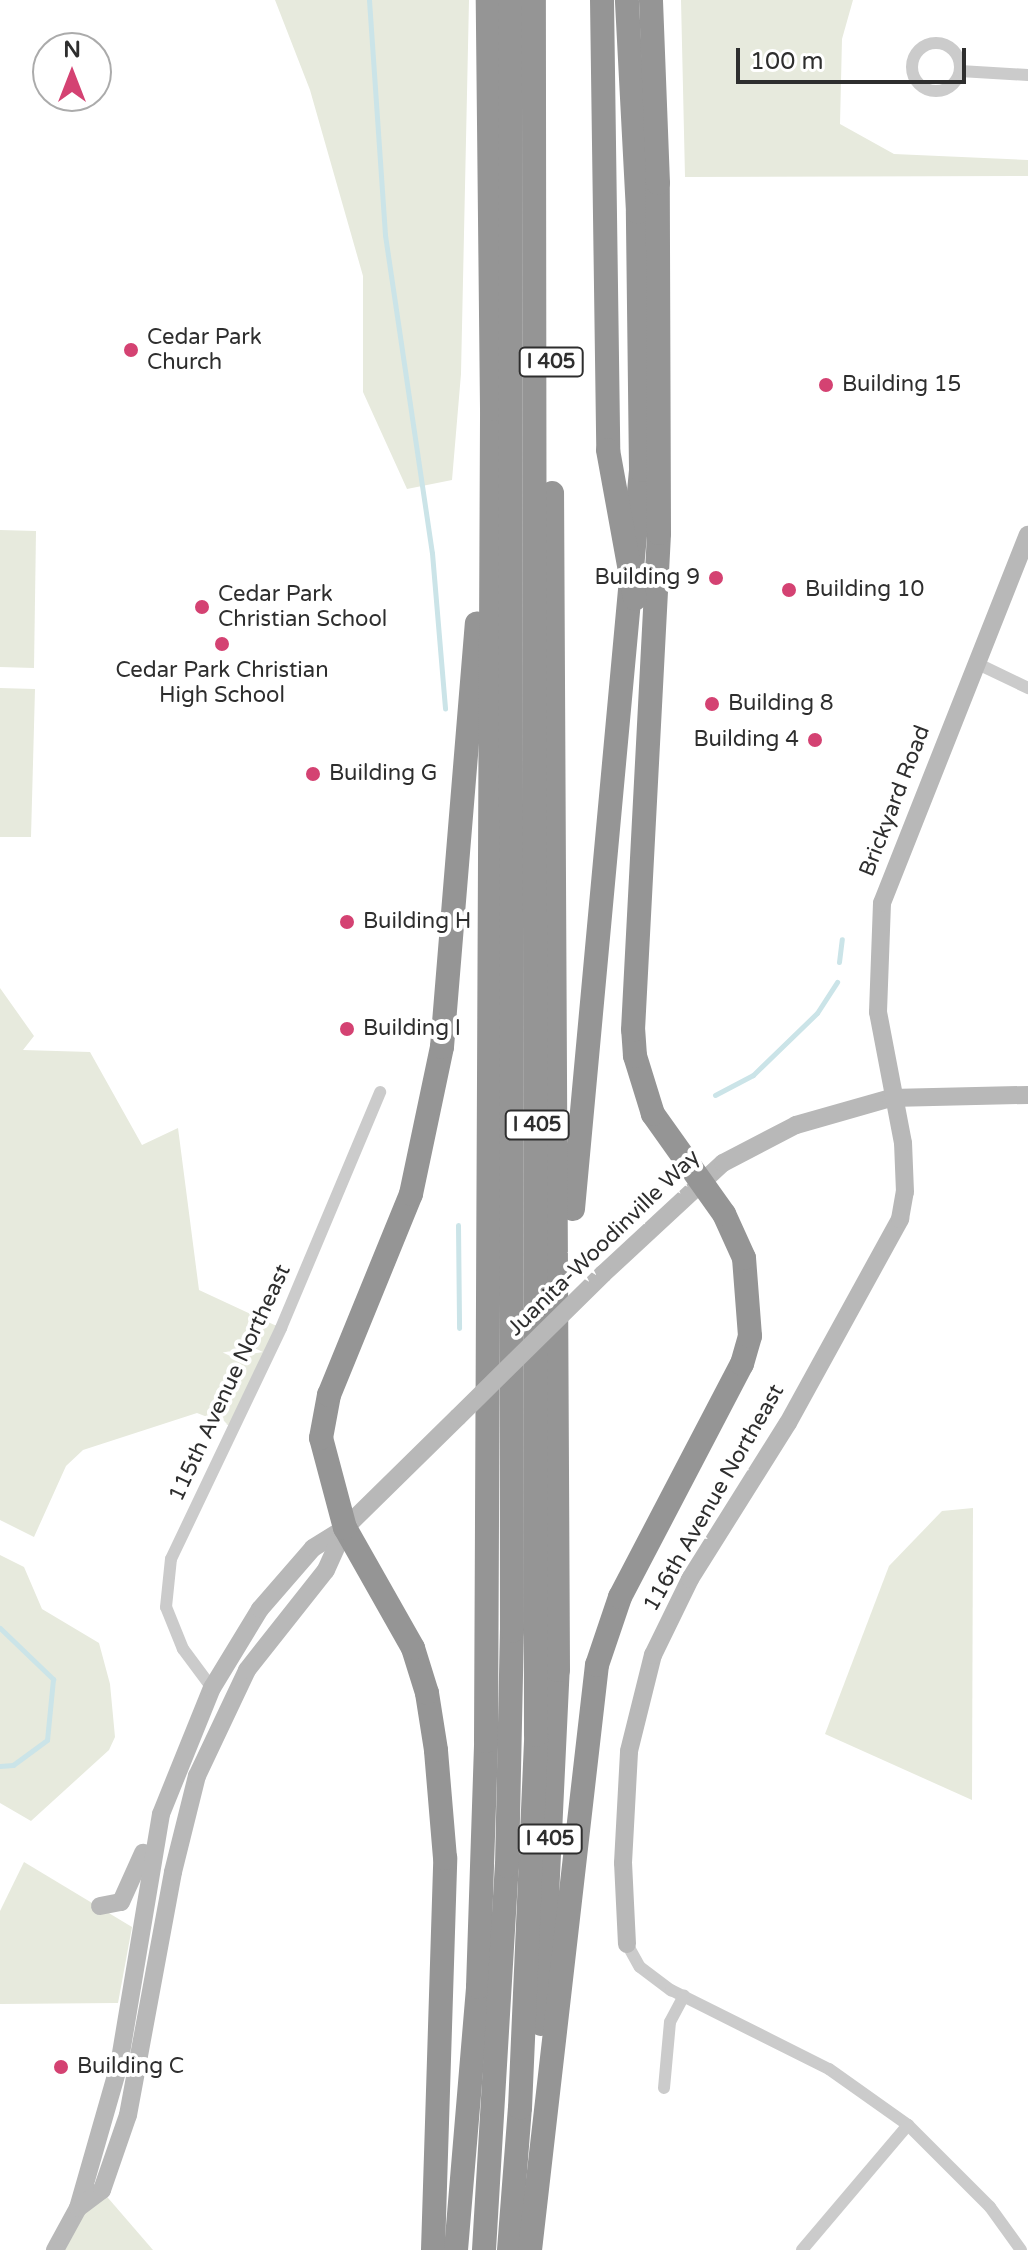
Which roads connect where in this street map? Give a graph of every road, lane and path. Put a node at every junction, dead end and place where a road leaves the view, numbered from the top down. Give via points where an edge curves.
1 (488, 0) edge
2 (510, 0) edge
3 (534, 0) edge
4 (548, 0) edge
5 (602, 0) edge
6 (627, 0) edge
7 (651, 0) edge
8 (960, 71) junction
9 (1028, 75) edge
10 (492, 409) junction
11 (1028, 535) edge
12 (976, 663) junction
13 (1028, 688) edge
14 (646, 731) junction
15 (380, 1092) dead end
16 (1028, 1095) edge
17 (891, 1098) junction
18 (700, 1180) junction
19 (559, 1427) junction
20 (345, 1528) junction
21 (212, 1688) junction
22 (161, 1814) junction
23 (100, 1906) dead end
24 (627, 1944) joint
25 (156, 1960) junction
26 (684, 1996) junction
27 (123, 2044) junction
28 (664, 2088) dead end
29 (908, 2125) junction
30 (78, 2208) junction
31 (55, 2250) edge
32 (433, 2250) edge
33 (456, 2250) edge
34 (484, 2250) edge
35 (509, 2250) edge
36 (530, 2250) edge
37 (802, 2250) edge
38 (1021, 2250) edge

1 - 10 highway, I 405
2 - 34 highway, I 405 via 512,1631 507,1866
3 - 35 highway, I 405 via 536,1720
4 - 19 highway, I 405
5 - 14 highway, bridge via 608,450 639,629
6 - 19 highway via 638,212 641,470 578,1118
7 - 14 highway via 659,195 659,533
8 - 8 street via 953,50 939,43 924,46 911,64 914,79 932,92 953,84
8 - 9 street
10 - 20 highway via 442,1047 411,1194 323,1417 326,1473
10 - 33 highway, I 405 via 486,1741 478,1987
11 - 12 main road, Brickyard Road
12 - 13 street
12 - 17 main road, Brickyard Road via 882,903 878,1012
14 - 18 highway via 632,993 635,1056 653,1114
15 - 21 street, 115th Avenue Northeast via 281,1328 171,1559 166,1607 183,1649
16 - 17 main road, Juanita-Woodinville Way
17 - 18 main road, Juanita-Woodinville Way via 796,1125
17 - 24 main road, 116th Avenue Northeast via 903,1143 905,1192 890,1247 690,1579 653,1655 629,1751 623,1863
18 - 20 main road, Juanita-Woodinville Way, bridge
18 - 36 highway via 724,1214 744,1258 750,1336 742,1364 620,1597 597,1665
19 - 36 highway, I 405 via 558,1670
20 - 21 main road via 313,1548 260,1609
20 - 25 main road via 326,1570 274,1629 224,1713 183,1821
20 - 32 highway via 413,1648 436,1750 445,1858
21 - 22 main road
22 - 23 main road via 121,1902
22 - 25 main road via 163,1856 150,1939
22 - 27 main road
24 - 26 street via 640,1967
25 - 27 main road via 144,1974
25 - 30 main road via 128,2115 102,2190
26 - 28 street via 670,2022
26 - 29 street via 829,2069
27 - 30 main road
29 - 37 street
29 - 38 street via 990,2207
30 - 31 main road

